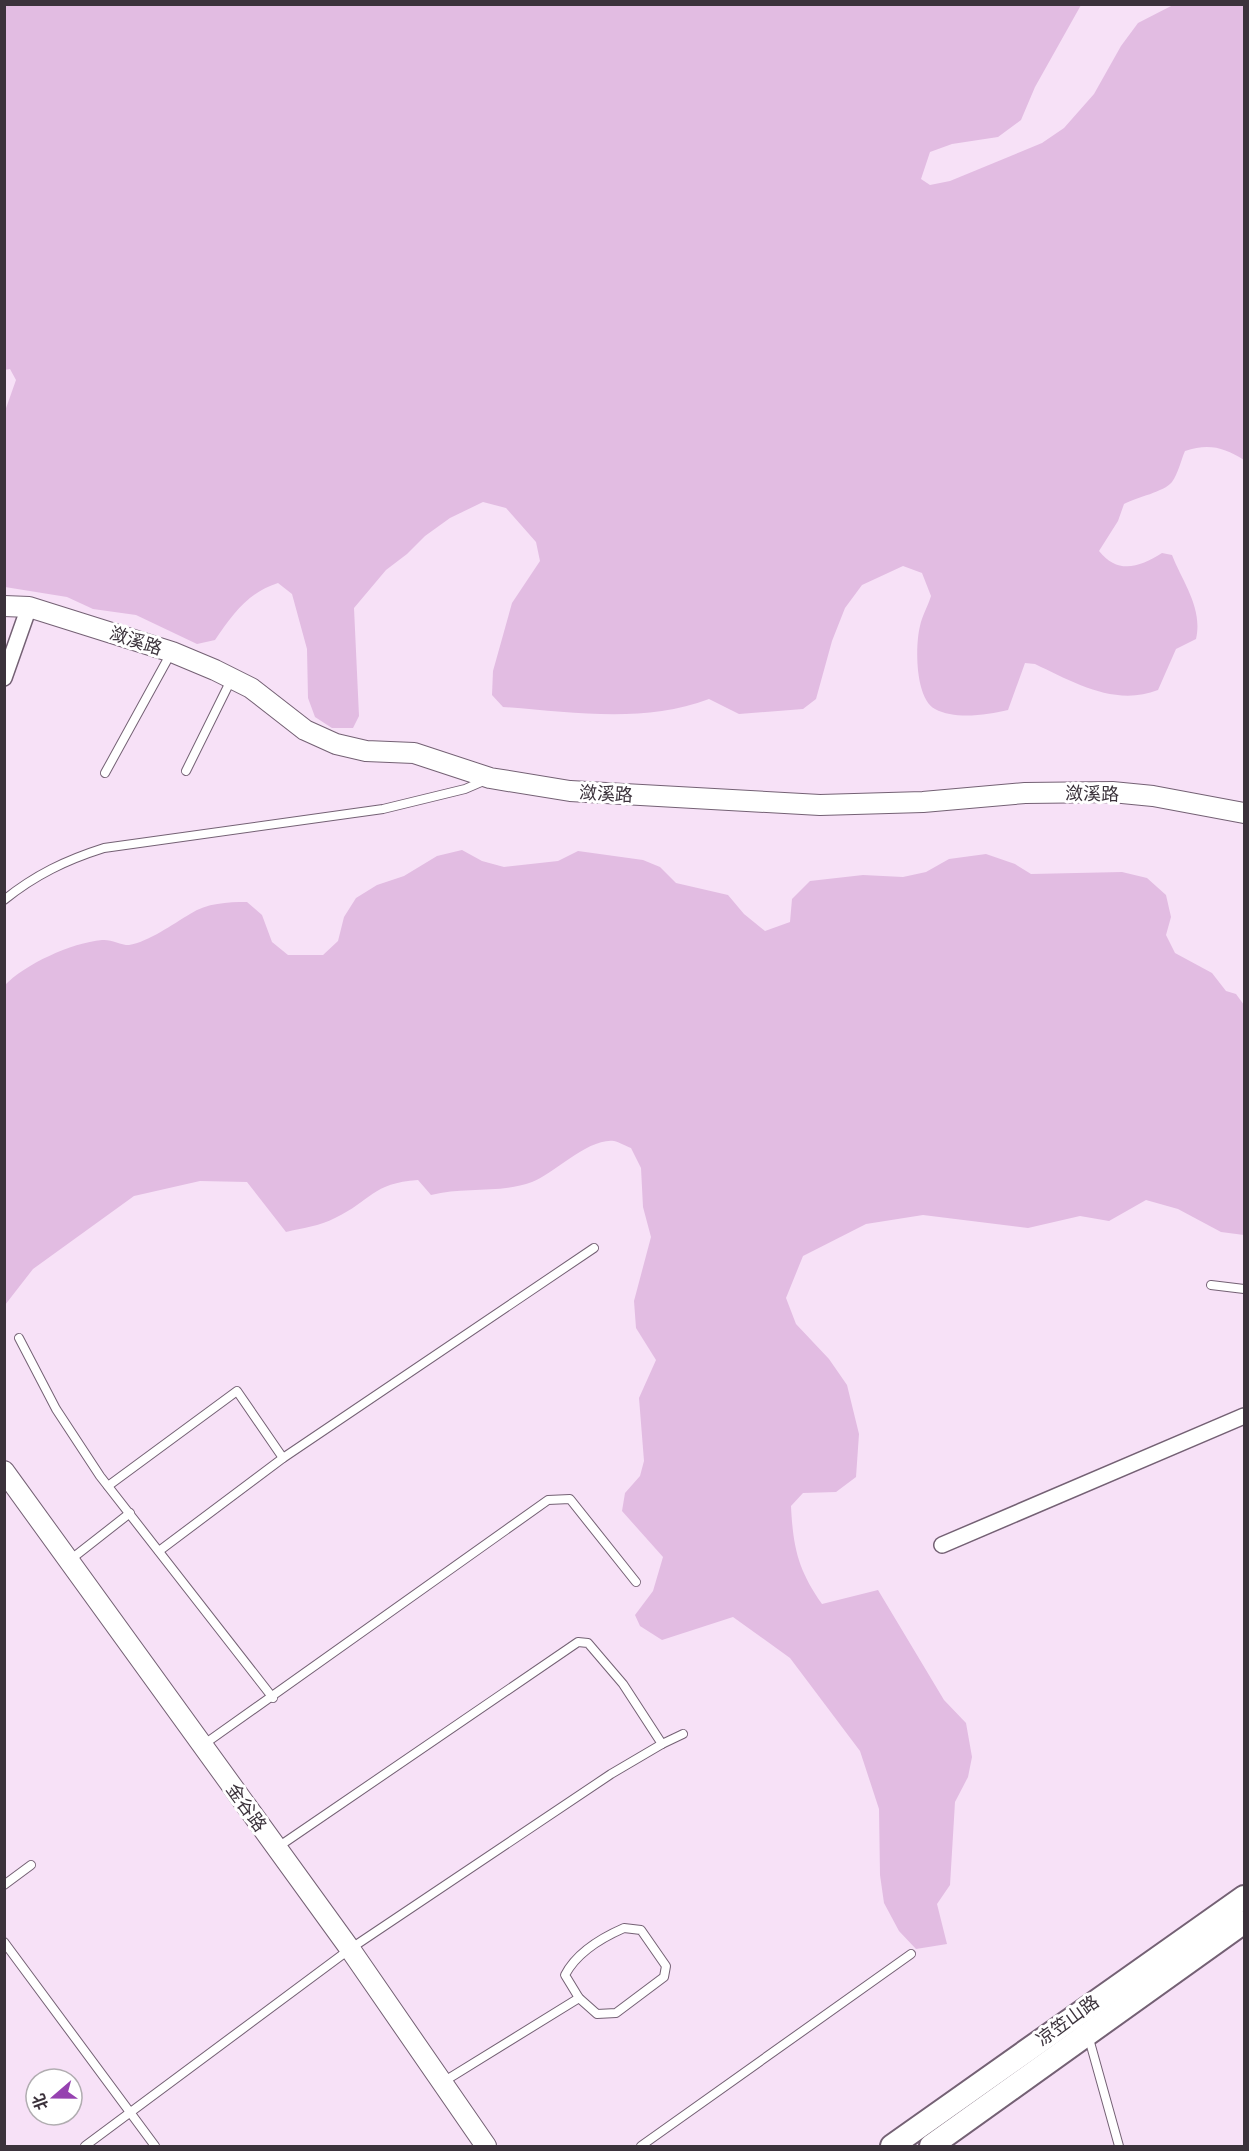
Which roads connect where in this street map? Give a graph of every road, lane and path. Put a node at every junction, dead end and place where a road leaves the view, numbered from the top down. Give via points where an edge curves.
1 (4, 606) edge
2 (30, 607) junction
3 (172, 652) junction
4 (4, 678) edge
5 (231, 680) junction
6 (186, 771) dead end
7 (105, 773) dead end
8 (490, 778) junction
9 (1245, 813) edge
10 (4, 900) edge
11 (594, 1248) dead end
12 (1211, 1285) dead end
13 (1245, 1289) edge
14 (19, 1338) dead end
15 (1245, 1416) edge
16 (283, 1458) junction
17 (4, 1472) edge
18 (108, 1486) junction
19 (130, 1513) junction
20 (942, 1545) dead end
21 (159, 1551) junction
22 (69, 1561) junction
23 (636, 1582) dead end
24 (273, 1698) junction
25 (683, 1734) dead end
26 (662, 1744) junction
27 (202, 1745) junction
28 (277, 1848) junction
29 (32, 1865) dead end
30 (4, 1885) edge
31 (1245, 1897) edge
32 (1245, 1922) edge
33 (4, 1942) edge
34 (350, 1949) junction
35 (911, 1954) dead end
36 (579, 1998) junction
37 (1088, 2035) junction
38 (442, 2083) junction
39 (131, 2112) junction
40 (85, 2146) edge
41 (155, 2146) edge
42 (486, 2146) edge
43 (640, 2146) edge
44 (892, 2146) edge
45 (931, 2146) edge
46 (1119, 2146) edge

1 - 2 street, 潋溪路
2 - 3 street, 潋溪路
2 - 4 street
3 - 5 street, 潋溪路
3 - 7 lane
5 - 6 lane
5 - 8 street, 潋溪路 via 251,688 305,730 336,744 414,753
8 - 9 street, 潋溪路 via 570,791 820,805 1112,792
8 - 10 lane via 465,789 383,809 104,848 63,861
11 - 16 lane
12 - 13 lane
14 - 18 lane via 56,1408
15 - 20 street
16 - 18 lane via 237,1391
16 - 21 lane
17 - 22 street, 金谷路
18 - 19 lane
19 - 21 lane
19 - 22 lane
21 - 24 lane
22 - 27 street, 金谷路
23 - 24 lane via 570,1499 548,1500
24 - 27 lane
25 - 26 lane
26 - 28 lane via 623,1684 588,1643 578,1642
26 - 34 lane
27 - 28 street, 金谷路
28 - 34 street, 金谷路
29 - 30 lane
31 - 44 main road, 凉笠山路
32 - 37 main road, 凉笠山路
33 - 39 lane
34 - 38 street, 金谷路
34 - 39 lane
35 - 43 lane
36 - 36 lane via 597,2014 616,2013 664,1977 666,1966 641,1929 624,1928 600,1939 570,1965 565,1975
36 - 38 lane
37 - 45 main road, 凉笠山路
37 - 46 lane
38 - 42 street, 金谷路
39 - 40 lane
39 - 41 lane

